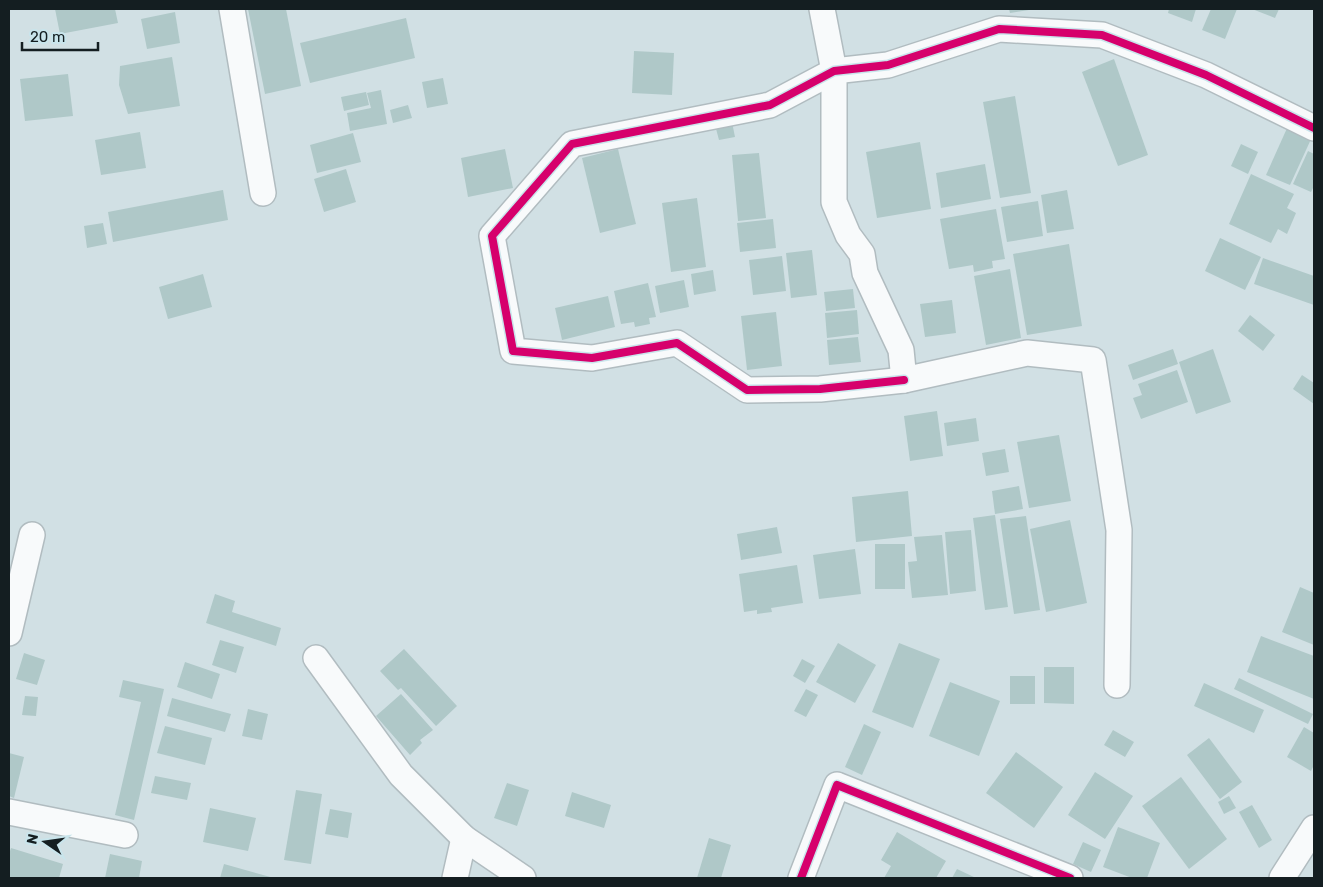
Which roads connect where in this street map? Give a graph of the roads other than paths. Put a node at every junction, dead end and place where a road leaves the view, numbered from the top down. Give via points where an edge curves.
1 (232, 9) edge
2 (822, 9) edge
3 (834, 71) junction
4 (1314, 128) edge
5 (263, 193) dead end
6 (904, 380) junction
7 (32, 535) dead end
8 (9, 633) edge
9 (316, 658) dead end
10 (1117, 685) dead end
11 (9, 812) edge
12 (1314, 828) edge
13 (125, 836) dead end
14 (464, 838) junction
15 (455, 878) edge
16 (523, 878) edge
17 (801, 878) edge
18 (1070, 878) edge
19 (1282, 878) edge

1 - 5 street
2 - 3 street
3 - 4 street via 888,65 999,29 1102,35 1206,75
3 - 6 street via 834,202 848,234 862,254 865,273 901,350
3 - 6 street via 770,105 572,144 492,236 512,351 592,358 678,343 747,390 820,389
6 - 10 street via 1027,353 1093,360 1118,530
7 - 8 street
9 - 14 street via 401,775
11 - 13 street
12 - 19 street
14 - 15 street
14 - 16 street
17 - 18 street via 837,785

